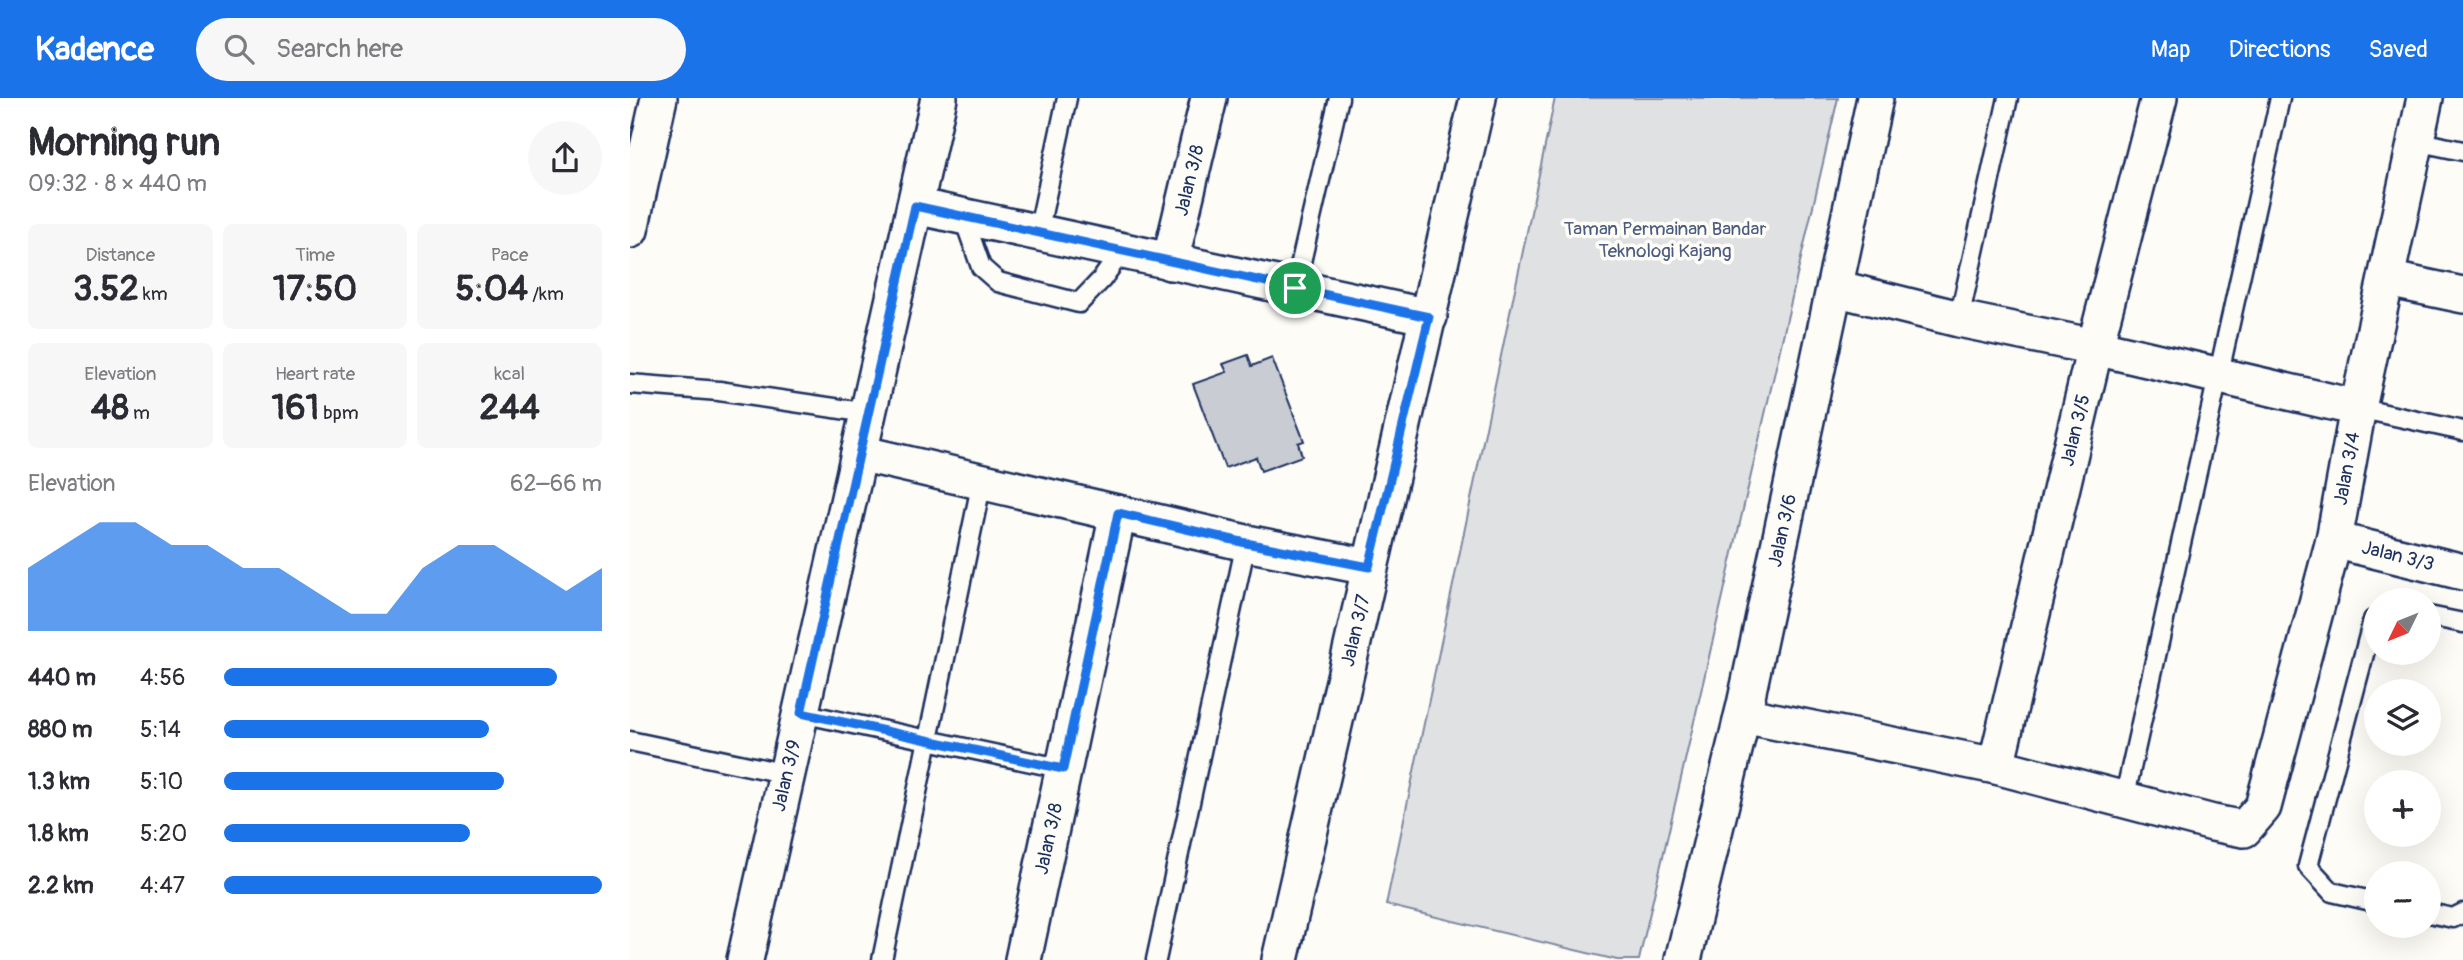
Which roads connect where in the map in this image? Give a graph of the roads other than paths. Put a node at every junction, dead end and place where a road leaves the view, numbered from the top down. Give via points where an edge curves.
1 (659, 98) edge
2 (939, 98) edge
3 (1067, 98) edge
4 (1209, 98) edge
5 (1339, 98) edge
6 (1478, 98) edge
7 (1875, 98) edge
8 (2008, 98) edge
9 (2159, 98) edge
10 (2280, 98) edge
11 (2425, 98) edge
12 (2415, 141) junction
13 (2463, 151) edge
14 (915, 206) junction
15 (963, 216) junction
16 (630, 230) edge
17 (1038, 233) junction
18 (1122, 251) junction
19 (1170, 262) junction
20 (2387, 279) junction
21 (1295, 288) junction
22 (1835, 288) junction
23 (2463, 295) edge
24 (1429, 317) junction
25 (1959, 319) junction
26 (2095, 347) junction
27 (2220, 377) junction
28 (630, 384) edge
29 (2358, 408) junction
30 (868, 413) junction
31 (2463, 431) edge
32 (859, 453) junction
33 (982, 481) junction
34 (1118, 513) junction
35 (2334, 540) junction
36 (1246, 543) junction
37 (1369, 567) junction
38 (2463, 572) edge
39 (2441, 618) edge
40 (2463, 623) edge
41 (2364, 654) edge
42 (801, 713) junction
43 (1743, 715) junction
44 (928, 740) junction
45 (630, 741) edge
46 (1996, 766) junction
47 (1063, 769) junction
48 (787, 774) junction
49 (2124, 800) junction
50 (2364, 899) edge
51 (2463, 913) edge
52 (2441, 916) edge
53 (745, 960) edge
54 (882, 960) edge
55 (1023, 960) edge
56 (1156, 960) edge
57 (1280, 960) edge
58 (1683, 960) edge

1 - 16 street
2 - 14 street, Jalan 3/9
3 - 17 lane
4 - 19 street, Jalan 3/8
5 - 21 lane
6 - 24 street, Jalan 3/7
7 - 22 street, Jalan 3/6
8 - 25 lane
9 - 26 street, Jalan 3/5
10 - 27 lane
11 - 12 street, Jalan 3/4
12 - 13 lane
12 - 20 street, Jalan 3/4
14 - 15 street
14 - 30 street, Jalan 3/9
15 - 17 street
15 - 18 lane via 981,267 998,282 1079,303
17 - 18 street
18 - 19 street
19 - 21 street
20 - 23 street
20 - 29 street, Jalan 3/4
21 - 24 street
22 - 25 street
22 - 43 street, Jalan 3/6
24 - 37 street, Jalan 3/7
25 - 26 street
26 - 27 street
26 - 46 street, Jalan 3/5
27 - 29 street
27 - 49 lane
28 - 30 lane via 719,391
29 - 31 lane
29 - 35 street, Jalan 3/4
30 - 32 street, Jalan 3/9
32 - 33 street
32 - 42 street, Jalan 3/9
33 - 34 street
33 - 44 lane
34 - 36 street
34 - 47 street, Jalan 3/8
35 - 38 street, Jalan 3/3
35 - 49 street, Jalan 3/4 via 2263,807 2244,829
36 - 37 street
36 - 56 lane
37 - 57 street, Jalan 3/7
39 - 40 lane
41 - 50 lane via 2308,866 2332,892
42 - 44 lane
42 - 48 street, Jalan 3/9
43 - 46 street
43 - 58 street, Jalan 3/6
44 - 47 lane
44 - 54 lane
45 - 48 lane
46 - 49 street
47 - 55 street, Jalan 3/8
48 - 53 street, Jalan 3/9
51 - 52 lane via 2453,918

